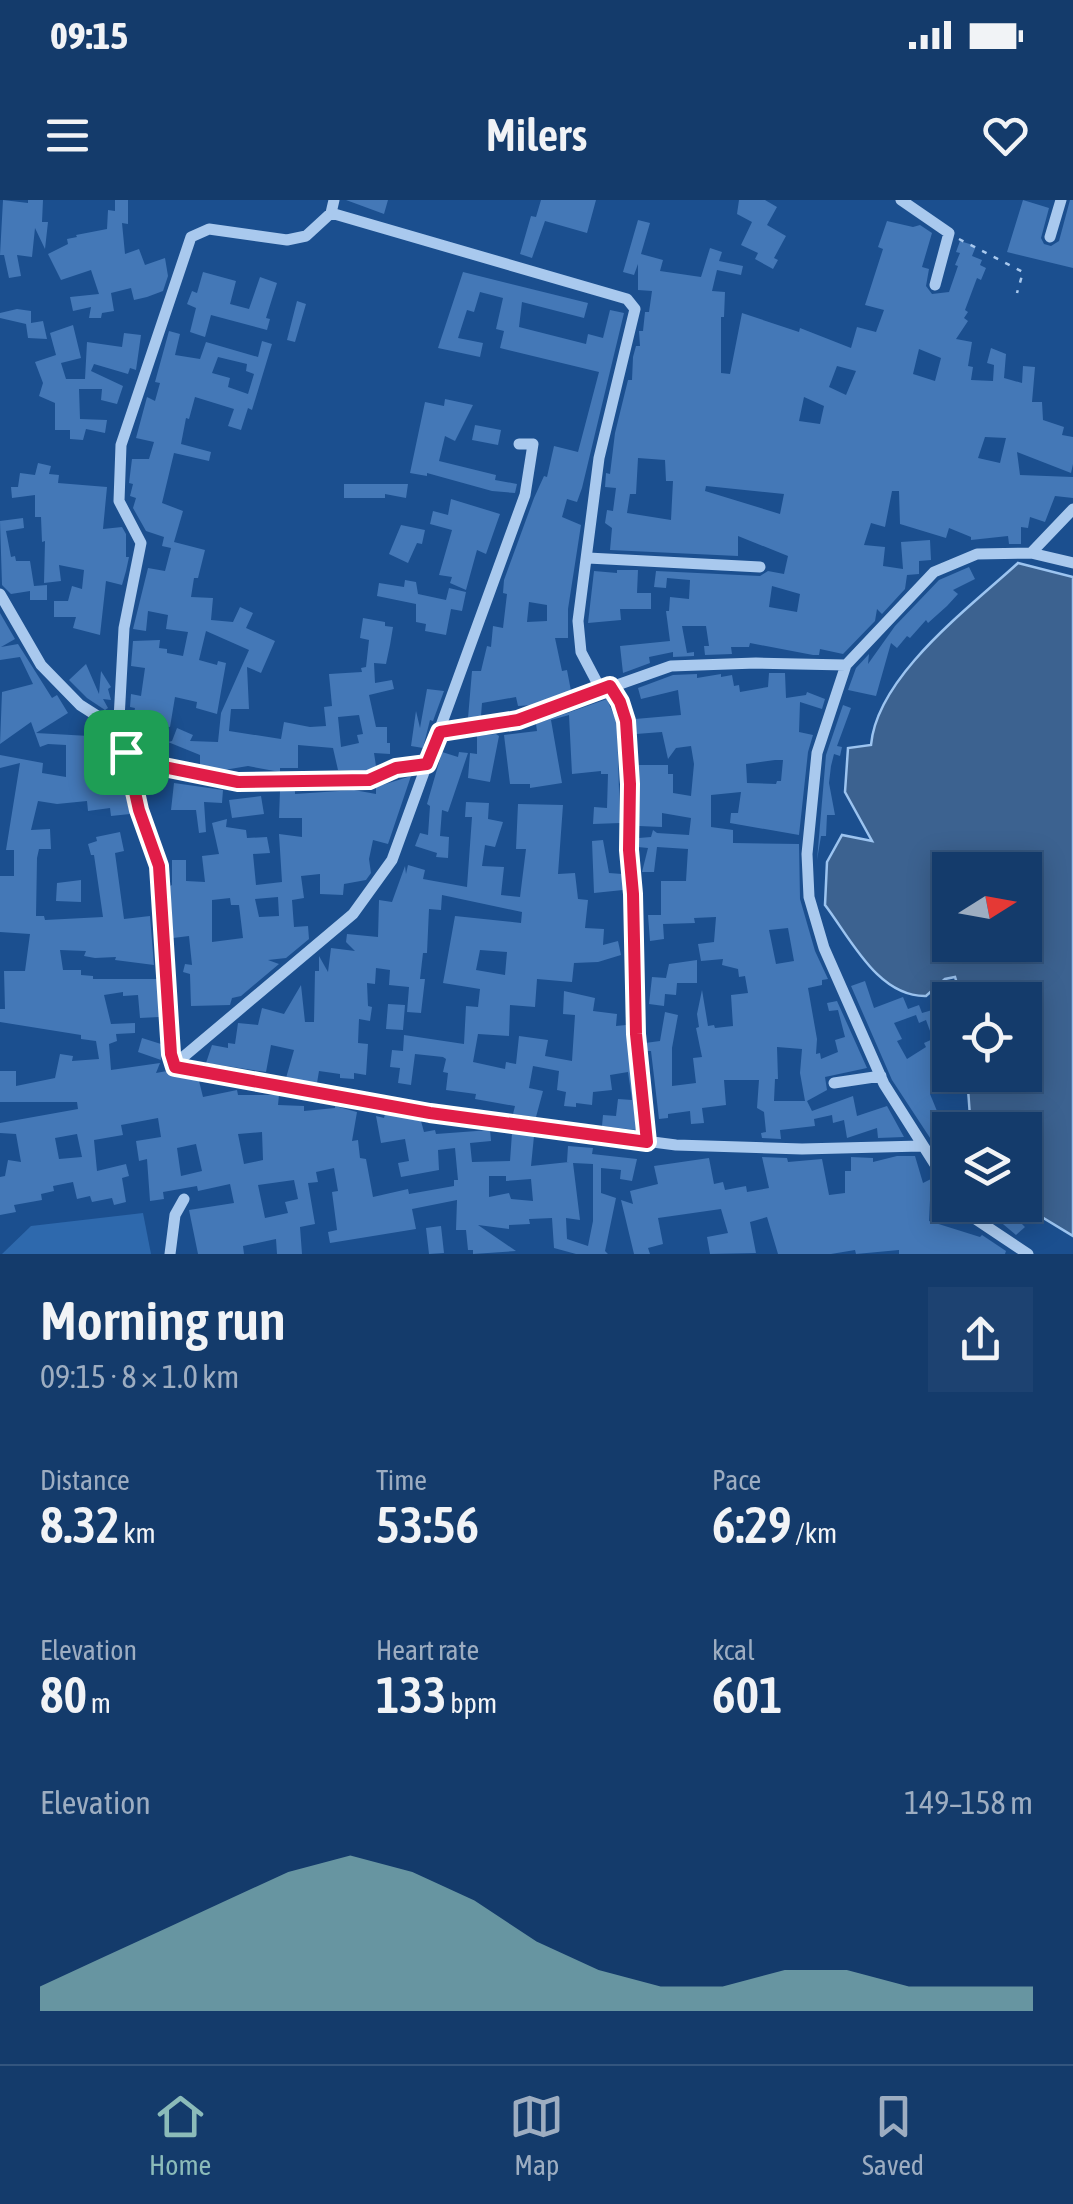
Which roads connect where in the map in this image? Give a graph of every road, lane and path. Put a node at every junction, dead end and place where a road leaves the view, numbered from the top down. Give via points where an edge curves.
1 (901, 200) edge
2 (1061, 200) edge
3 (332, 207) edge
4 (949, 233) junction
5 (1050, 238) dead end
6 (936, 285) dead end
7 (1017, 293) dead end
8 (519, 444) dead end
9 (1073, 509) edge
10 (1031, 553) junction
11 (588, 558) junction
12 (1073, 563) edge
13 (760, 567) dead end
14 (0, 594) edge
15 (846, 666) junction
16 (605, 688) junction
17 (440, 732) junction
18 (123, 749) junction
19 (427, 764) junction
20 (175, 1067) junction
21 (881, 1076) junction
22 (834, 1083) dead end
23 (647, 1142) junction
24 (921, 1146) junction
25 (932, 1162) edge
26 (184, 1199) dead end
27 (980, 1222) edge
28 (170, 1254) edge
29 (1028, 1254) edge

1 - 4 street
2 - 5 street
3 - 11 street via 627,299 635,309 599,458
3 - 18 street via 306,236 287,240 208,229 192,237 120,445 119,501 141,542 124,628
4 - 6 street
4 - 7 path via 1023,272
8 - 17 street via 532,444 524,495
9 - 10 street
10 - 12 street
10 - 15 street via 977,554 934,572
11 - 13 street
11 - 16 street via 578,621 582,652
14 - 18 street via 41,664 80,705 114,726
15 - 16 street via 671,666
15 - 21 street via 817,754 807,854 810,897 824,948
16 - 17 street via 518,720
16 - 23 street via 620,702 626,721 636,1034
17 - 19 street
18 - 19 street via 159,766 238,782 369,780
18 - 20 street via 159,866
19 - 20 street via 392,860 354,914
20 - 23 street via 430,1113
21 - 22 street
21 - 24 street
23 - 24 street
24 - 25 street
26 - 28 street via 175,1214
27 - 29 street

